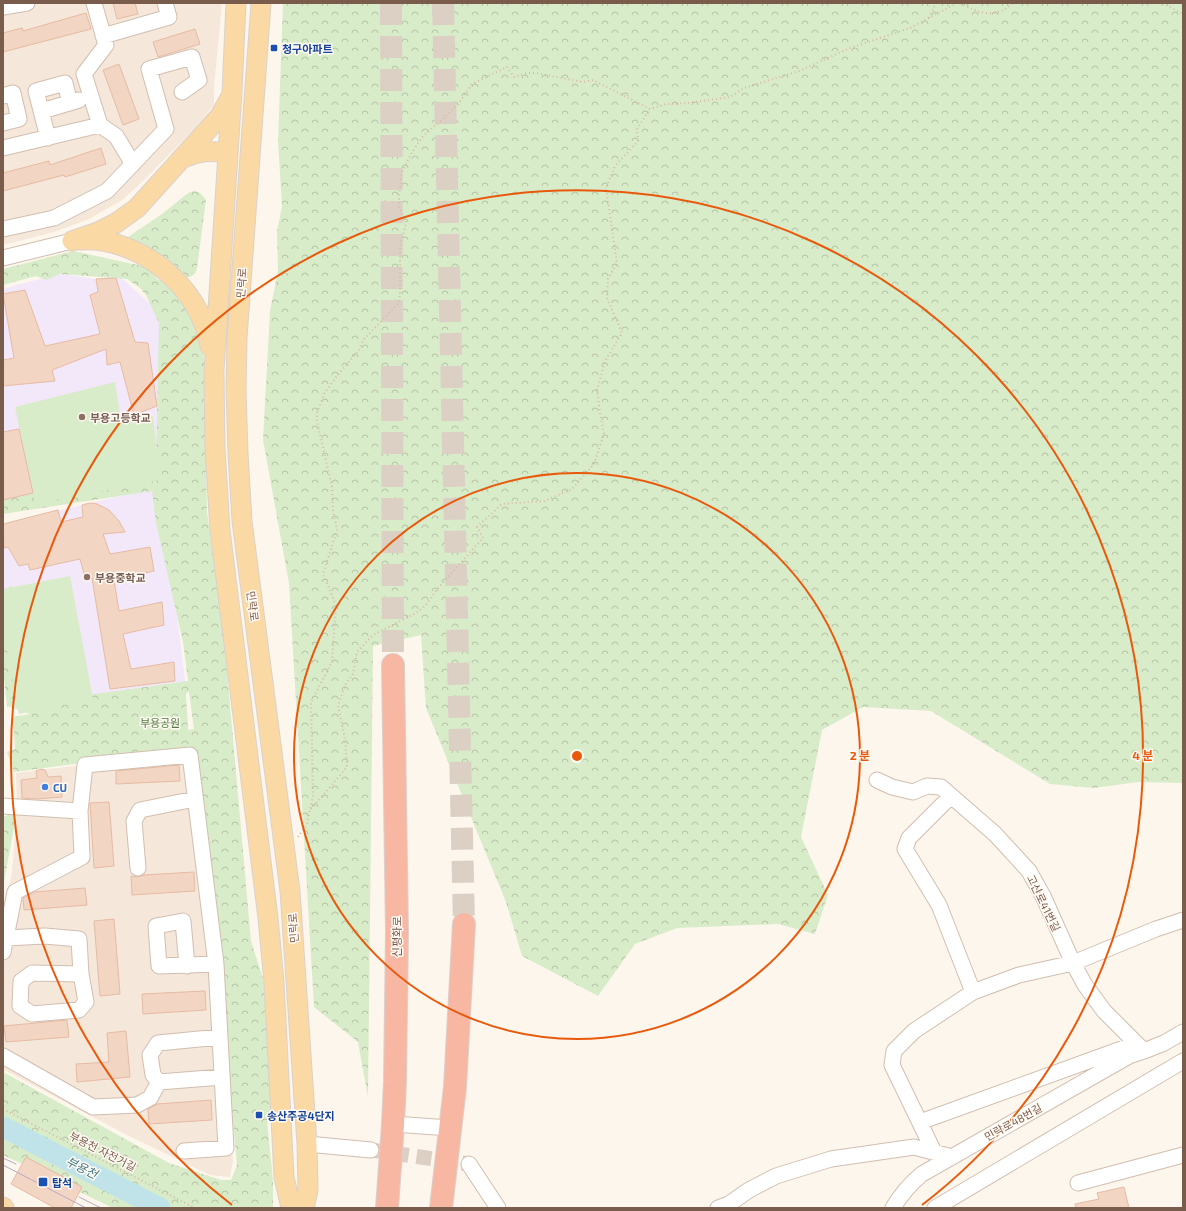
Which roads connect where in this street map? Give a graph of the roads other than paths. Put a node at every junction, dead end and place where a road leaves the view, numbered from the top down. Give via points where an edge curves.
1 (27, 3) edge
2 (94, 3) edge
3 (165, 3) edge
4 (236, 3) edge
5 (260, 3) edge
6 (3, 7) edge
7 (104, 36) junction
8 (182, 92) dead end
9 (232, 92) junction
10 (3, 96) edge
11 (91, 96) junction
12 (70, 103) junction
13 (42, 111) junction
14 (3, 124) edge
15 (100, 125) junction
16 (48, 138) junction
17 (3, 148) edge
18 (228, 154) junction
19 (182, 158) junction
20 (133, 164) junction
21 (3, 229) edge
22 (72, 241) junction
23 (3, 258) edge
24 (214, 371) junction
25 (393, 665) tunnel mouth
26 (878, 780) dead end
27 (951, 796) junction
28 (196, 799) junction
29 (3, 806) edge
30 (80, 811) junction
31 (138, 868) dead end
32 (1183, 920) edge
33 (464, 924) tunnel mouth
34 (4, 945) edge
35 (1073, 963) junction
36 (216, 964) junction
37 (187, 966) dead end
38 (81, 974) dead end
39 (973, 992) junction
40 (1183, 1032) edge
41 (220, 1037) junction
42 (1141, 1047) junction
43 (3, 1056) edge
44 (1183, 1061) edge
45 (222, 1077) junction
46 (159, 1082) junction
47 (920, 1122) junction
48 (393, 1124) junction
49 (450, 1128) junction
50 (307, 1144) junction
51 (371, 1150) tunnel mouth
52 (184, 1151) dead end
53 (934, 1152) junction
54 (1183, 1155) edge
55 (952, 1157) junction
56 (468, 1164) dead end
57 (284, 1177) junction
58 (1078, 1183) dead end
59 (280, 1208) edge
60 (292, 1208) edge
61 (304, 1208) edge
62 (387, 1208) edge
63 (441, 1208) edge
64 (498, 1208) edge
65 (718, 1208) edge
66 (893, 1208) edge
67 (935, 1208) edge

1 - 6 street
2 - 7 street
3 - 7 street via 169,17
4 - 9 main road, 민락로
5 - 50 main road, 민락로 via 237,338 238,454 242,521 290,891
7 - 11 street via 106,45 84,74
8 - 20 street via 199,80 192,57 149,70 166,129
9 - 18 main road, 민락로
9 - 19 main road via 220,116
10 - 14 street via 13,93 19,119
11 - 12 street
11 - 15 street
12 - 13 street
12 - 13 street via 65,84 36,91
13 - 16 street
15 - 16 street
15 - 20 street via 116,136
16 - 17 street
18 - 19 main road via 206,151
18 - 24 main road, 민락로
19 - 22 main road via 137,208 116,223
20 - 21 street via 107,191 54,218
22 - 23 street
22 - 24 main road via 85,240 128,248 142,254 166,272 189,295 204,322 210,341
24 - 57 main road, 민락로 via 220,530 268,918
25 - 48 highway, 신평화로 via 396,932
26 - 27 street, 고산로41번길 via 913,792 927,786 941,787
27 - 35 street, 고산로41번길 via 995,834 1029,871
27 - 39 street via 909,838 905,849 939,905
28 - 30 street via 190,755 85,765
28 - 31 street via 140,810 134,821
28 - 36 street
29 - 30 street
30 - 34 street via 82,857 15,892
32 - 35 street
33 - 49 highway via 455,1087
34 - 38 street via 45,936 79,939
35 - 39 street via 1019,975
35 - 42 street, 고산로41번길 via 1104,1011
36 - 37 street
36 - 41 street
39 - 47 street via 914,1031 894,1051 892,1065
40 - 42 street via 1164,1043
41 - 45 street
41 - 46 street via 158,1043 150,1055 152,1076
42 - 47 street
42 - 55 street, 민락로48번길
43 - 46 street via 92,1107 137,1105 150,1098
44 - 67 street
45 - 46 street
45 - 52 street via 226,1148
47 - 53 street
48 - 49 street
48 - 62 highway, 신평화로
49 - 63 highway
50 - 51 street
50 - 61 main road, 민락로 via 308,1190
53 - 55 street
53 - 65 street via 914,1147 831,1158 776,1176
54 - 58 street
55 - 66 street, 민락로48번길 via 911,1183
56 - 64 street
57 - 59 main road
57 - 60 main road, 민락로

